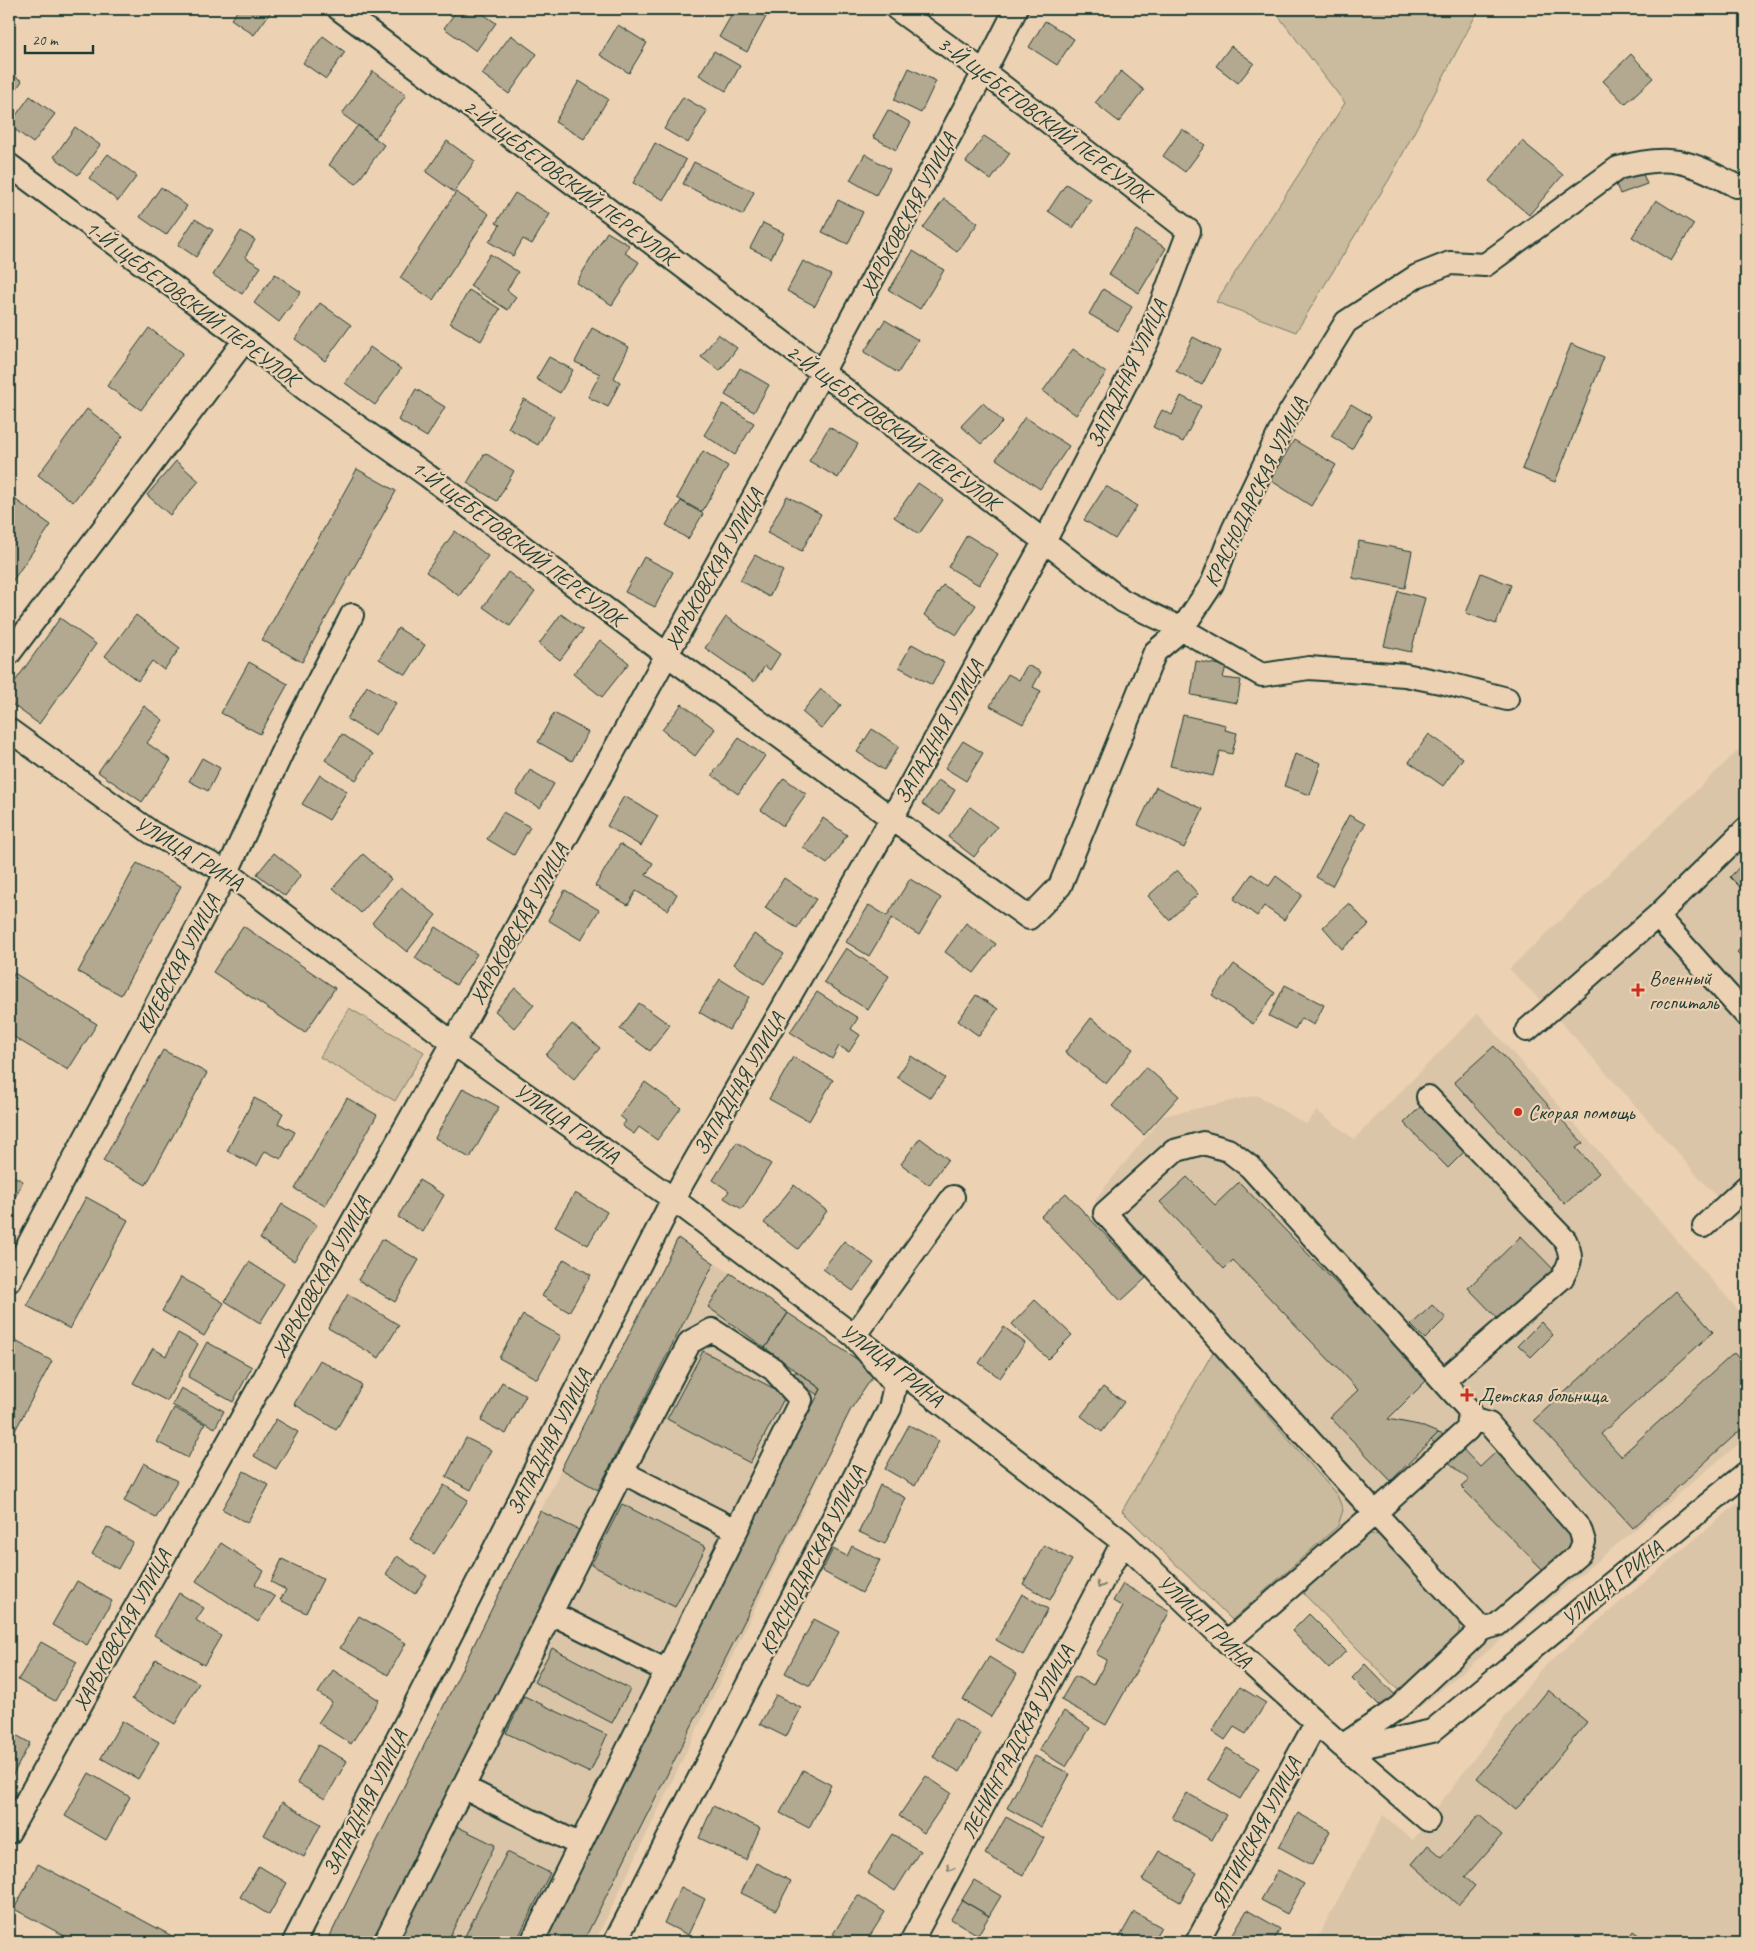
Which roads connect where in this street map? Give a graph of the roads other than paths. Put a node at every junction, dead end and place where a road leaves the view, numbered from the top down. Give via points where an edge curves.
1 (340, 9) edge
2 (897, 9) edge
3 (1016, 9) edge
4 (984, 72) junction
5 (9, 165) edge
6 (1736, 186) dead end
7 (1189, 230) joint
8 (245, 340) junction
9 (822, 373) junction
10 (1044, 542) junction
11 (352, 615) dead end
12 (1182, 628) junction
13 (9, 654) edge
14 (666, 654) junction
15 (1506, 699) dead end
16 (9, 730) edge
17 (892, 818) junction
18 (1746, 830) edge
19 (227, 872) junction
20 (1657, 916) junction
21 (1029, 918) joint
22 (1746, 1015) edge
23 (1527, 1030) dead end
24 (454, 1043) junction
25 (1428, 1097) dead end
26 (1746, 1187) edge
27 (953, 1197) dead end
28 (673, 1199) junction
29 (1704, 1226) dead end
30 (9, 1280) edge
31 (854, 1336) junction
32 (1443, 1381) junction
33 (1470, 1419) junction
34 (622, 1472) junction
35 (1746, 1473) edge
36 (1375, 1513) junction
37 (736, 1530) junction
38 (1123, 1542) junction
39 (551, 1613) junction
40 (1482, 1629) junction
41 (1227, 1642) junction
42 (667, 1670) junction
43 (1316, 1723) junction
44 (1342, 1746) junction
45 (463, 1787) junction
46 (1428, 1820) dead end
47 (9, 1832) edge
48 (580, 1845) junction
49 (294, 1942) edge
50 (385, 1942) edge
51 (532, 1942) edge
52 (615, 1942) edge
53 (911, 1942) edge
54 (1197, 1942) edge

1 - 9 street, 2-Й ЩЕБЕТОВСКИЙ ПЕРЕУЛОК
2 - 4 street, 3-Й ЩЕБЕТОВСКИЙ ПЕРЕУЛОК
3 - 4 street, ХАРЬКОВСКАЯ УЛИЦА
4 - 7 street, 3-Й ЩЕБЕТОВСКИЙ ПЕРЕУЛОК
4 - 9 street, ХАРЬКОВСКАЯ УЛИЦА
5 - 8 street, 1-Й ЩЕБЕТОВСКИЙ ПЕРЕУЛОК
6 - 12 street, КРАСНОДАРСКАЯ УЛИЦА via 1681,161 1640,162 1618,168 1485,265 1450,263 1417,276 1346,322 1287,417 1233,530 1212,584
7 - 10 street, ЗАПАДНАЯ УЛИЦА via 1148,342
8 - 13 street
8 - 14 street, 1-Й ЩЕБЕТОВСКИЙ ПЕРЕУЛОК via 305,389 428,476
9 - 10 street, 2-Й ЩЕБЕТОВСКИЙ ПЕРЕУЛОК
9 - 14 street, ХАРЬКОВСКАЯ УЛИЦА
10 - 12 street, 2-Й ЩЕБЕТОВСКИЙ ПЕРЕУЛОК via 1122,601
10 - 17 street, ЗАПАДНАЯ УЛИЦА
11 - 19 street, КИЕВСКАЯ УЛИЦА via 283,750
12 - 15 street, 2-Й ЩЕБЕТОВСКИЙ ПЕРЕУЛОК via 1262,675 1309,668 1405,675
12 - 21 street, КРАСНОДАРСКАЯ УЛИЦА via 1155,652 1060,886
14 - 17 street, 1-Й ЩЕБЕТОВСКИЙ ПЕРЕУЛОК
14 - 24 street, ХАРЬКОВСКАЯ УЛИЦА
16 - 19 street, УЛИЦА ГРИНА via 152,833
17 - 21 street, 1-Й ЩЕБЕТОВСКИЙ ПЕРЕУЛОК
17 - 28 street, ЗАПАДНАЯ УЛИЦА
18 - 20 street
19 - 24 street, УЛИЦА ГРИНА
19 - 30 street, КИЕВСКАЯ УЛИЦА
20 - 22 street
20 - 23 street
24 - 28 street, УЛИЦА ГРИНА
24 - 47 street, ХАРЬКОВСКАЯ УЛИЦА
25 - 32 street via 1565,1240 1571,1252 1569,1266 1562,1278
26 - 29 street
27 - 31 street
28 - 31 street, УЛИЦА ГРИНА
28 - 49 street, ЗАПАДНАЯ УЛИЦА
31 - 38 street, УЛИЦА ГРИНА
31 - 52 street, КРАСНОДАРСКАЯ УЛИЦА via 895,1385 890,1408
32 - 33 street via 1470,1411
32 - 36 street via 1250,1167 1228,1150 1203,1143 1174,1152 1105,1212
33 - 36 street via 1468,1429
33 - 40 street via 1489,1424 1580,1529 1584,1542 1579,1554 1497,1625
34 - 37 street
34 - 37 street via 690,1342 712,1330 773,1369 801,1400
34 - 39 street
35 - 44 street, УЛИЦА ГРИНА via 1432,1731 1365,1746
36 - 40 street
36 - 41 street
37 - 42 street
38 - 41 street, УЛИЦА ГРИНА
38 -> 53 street, ЛЕНИНГРАДСКАЯ УЛИЦА
39 - 42 street
39 - 45 street
40 - 44 street via 1399,1707
41 - 43 street, УЛИЦА ГРИНА
42 - 48 street
43 - 44 street, УЛИЦА ГРИНА
43 - 54 street, ЯЛТИНСКАЯ УЛИЦА
44 - 46 street
45 - 48 street
45 - 50 street
48 - 51 street

